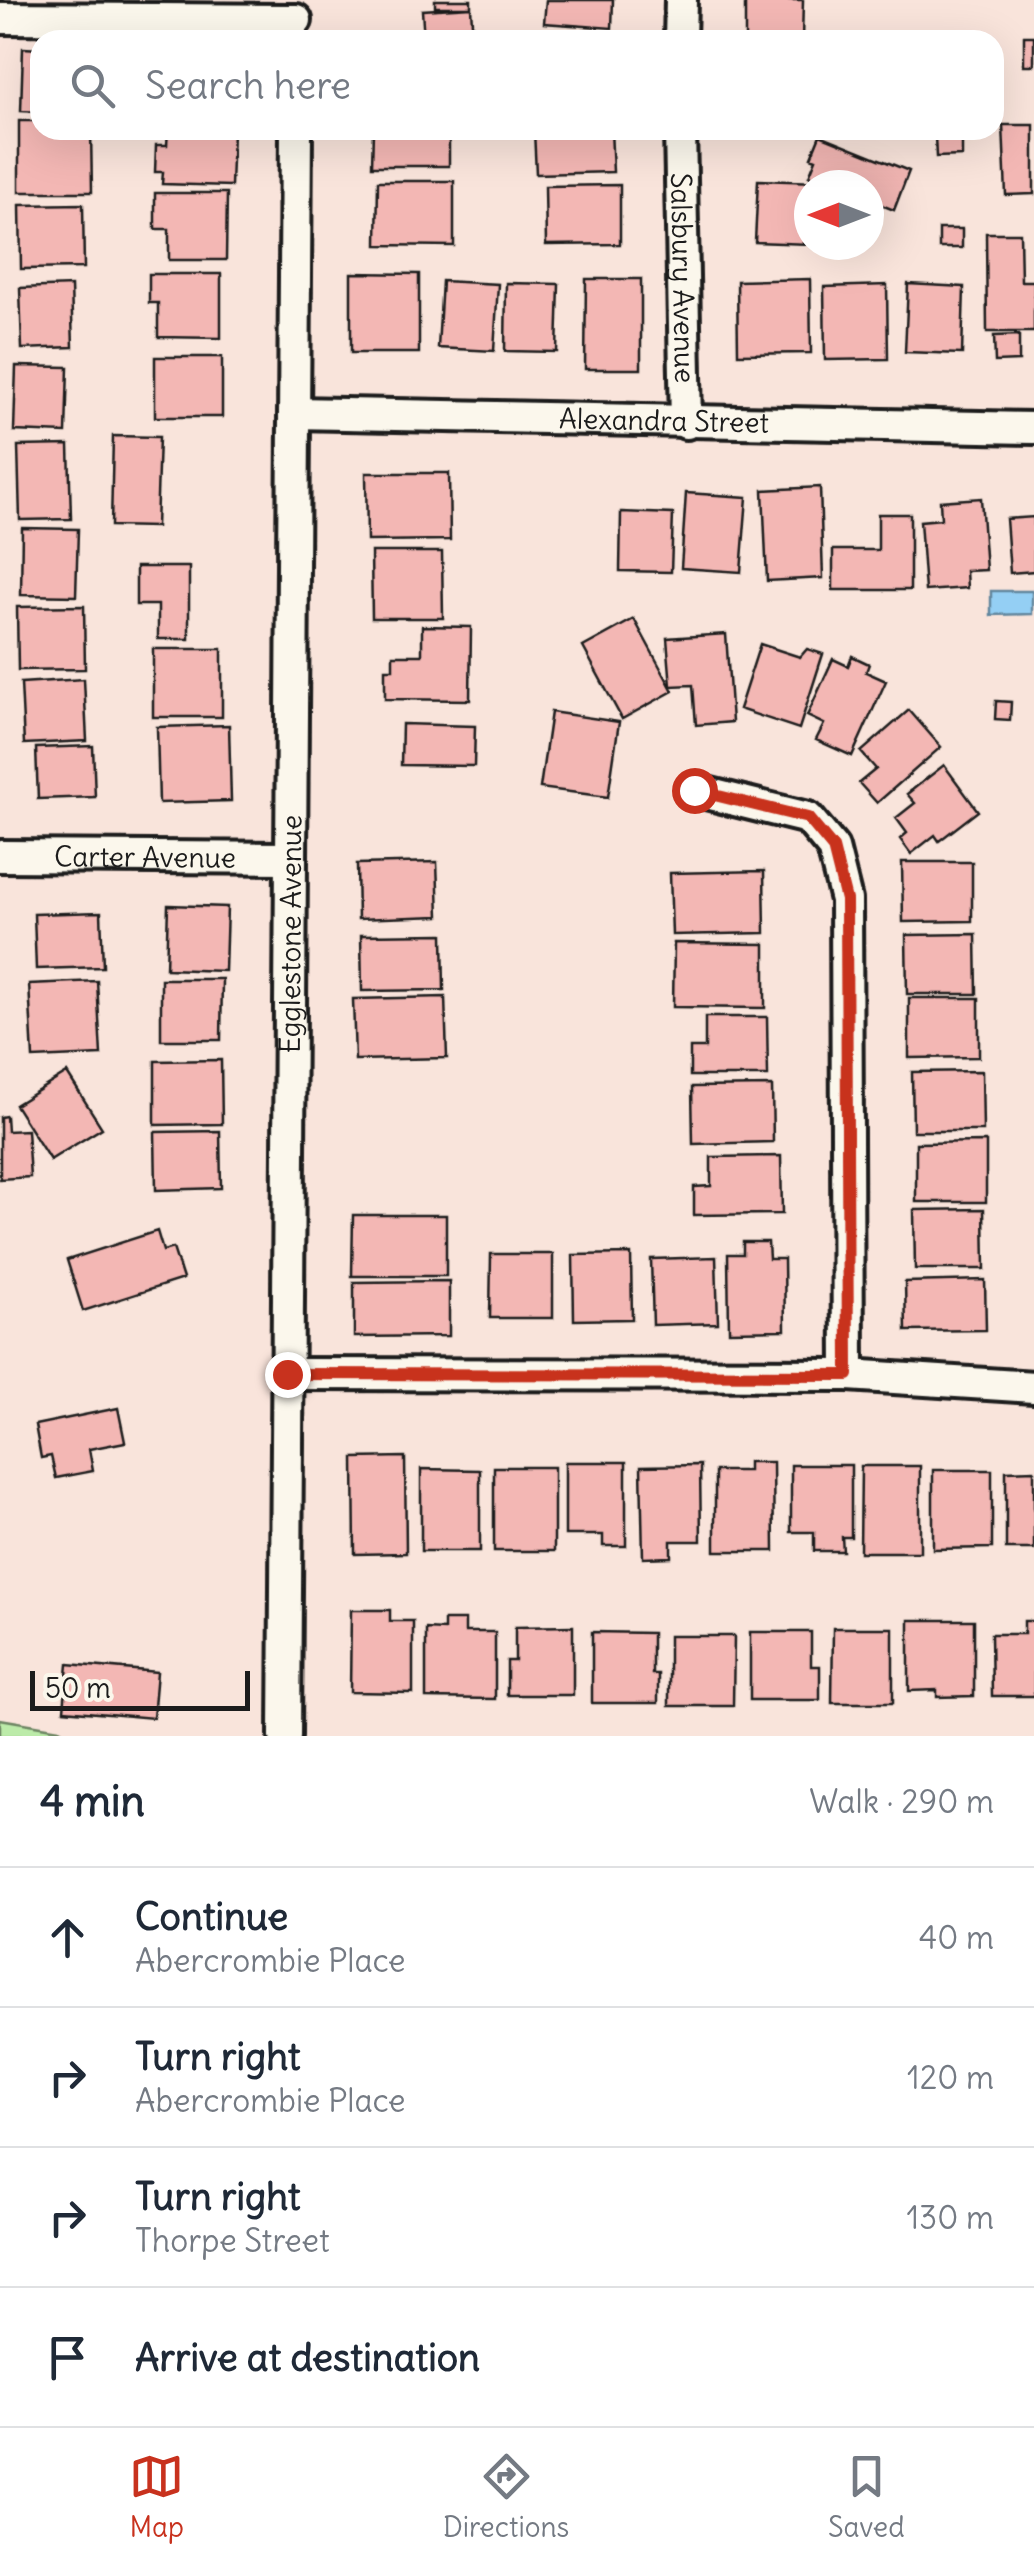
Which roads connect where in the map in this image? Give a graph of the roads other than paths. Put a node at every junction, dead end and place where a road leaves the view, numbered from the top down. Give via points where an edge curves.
1 (681, 0) edge
2 (0, 18) edge
3 (296, 20) edge
4 (680, 30) edge
5 (296, 140) edge
6 (680, 140) edge
7 (294, 413) junction
8 (686, 422) junction
9 (1034, 428) edge
10 (694, 790) dead end
11 (0, 856) edge
12 (291, 858) junction
13 (287, 1374) junction
14 (848, 1375) junction
15 (1034, 1387) edge
16 (285, 1736) edge

1 - 4 street
2 - 3 street
5 - 7 street, Egglestone Avenue
6 - 8 street, Salsbury Avenue
7 - 8 street, Alexandra Street
7 - 12 street, Egglestone Avenue
8 - 9 street, Alexandra Street
10 - 14 street via 808,818 833,848 846,900
11 - 12 street, Carter Avenue
12 - 13 street, Egglestone Avenue
13 - 14 street
13 - 16 street, Egglestone Avenue
14 - 15 street

